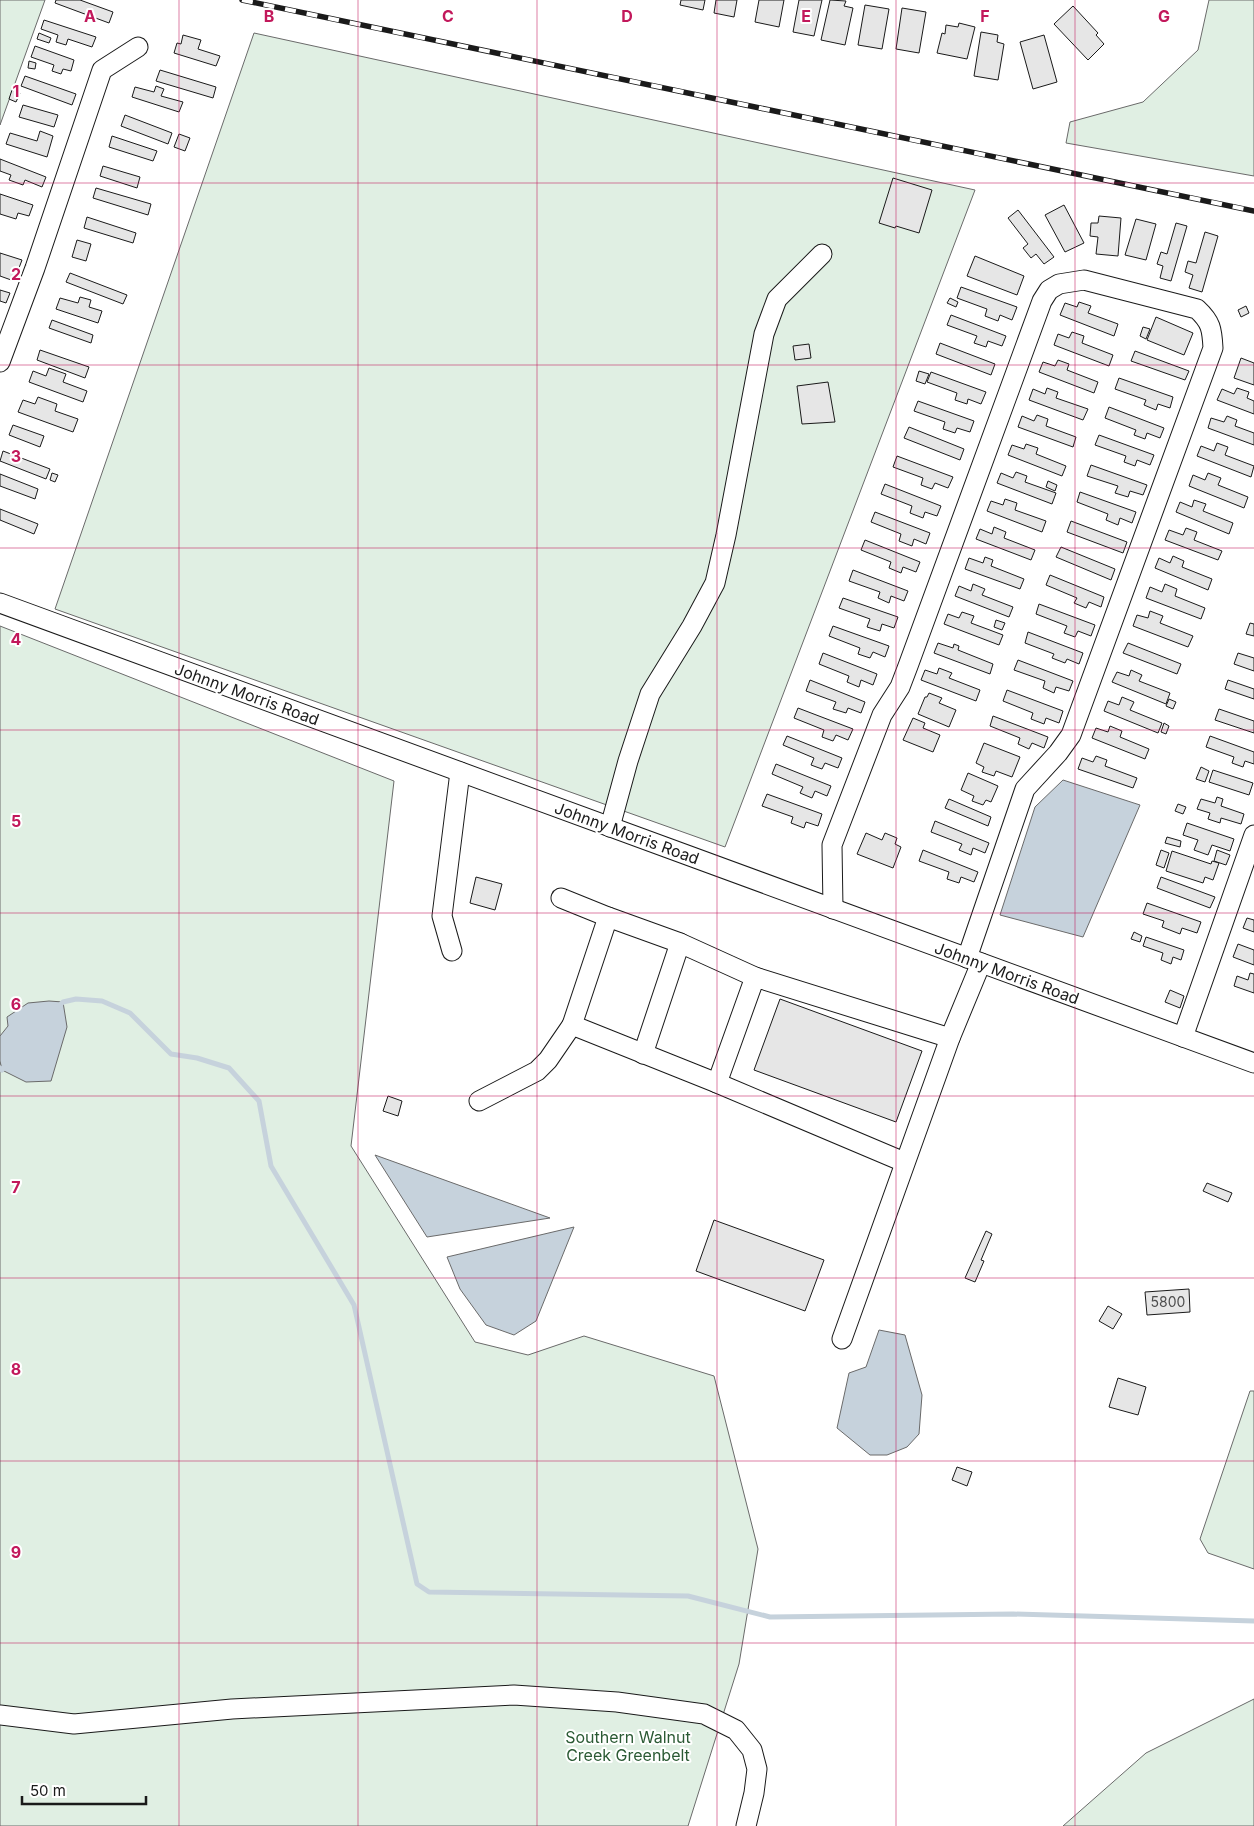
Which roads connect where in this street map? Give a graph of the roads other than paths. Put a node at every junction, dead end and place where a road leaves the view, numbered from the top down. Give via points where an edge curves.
1 (138, 48) dead end
2 (822, 254) dead end
3 (0, 362) edge
4 (0, 604) edge
5 (460, 772) junction
6 (610, 827) junction
7 (1254, 835) edge
8 (561, 898) dead end
9 (833, 909) junction
10 (608, 917) junction
11 (680, 944) junction
12 (452, 951) dead end
13 (974, 961) junction
14 (755, 976) junction
15 (572, 1025) junction
16 (1182, 1037) junction
17 (950, 1038) junction
18 (643, 1054) junction
19 (1254, 1063) edge
20 (717, 1083) junction
21 (479, 1101) dead end
22 (904, 1162) junction
23 (842, 1339) dead end
24 (0, 1715) edge
25 (746, 1826) edge

1 - 3 street via 102,70
2 - 6 street via 777,298 764,334 715,583 650,694
4 - 5 street, Johnny Morris Road
5 - 6 street, Johnny Morris Road
5 - 12 street via 442,916
6 - 9 street, Johnny Morris Road
7 - 16 street
8 - 10 street
9 - 13 street, Johnny Morris Road
9 - 13 street via 834,839 882,715 900,687 1042,301 1059,284 1084,280 1197,309 1207,318 1213,348 1070,735 1058,753 1024,789
10 - 11 street
10 - 15 street
11 - 14 street
11 - 18 street
13 - 16 street, Johnny Morris Road
13 - 17 street
14 - 17 street
14 - 20 street
15 - 18 street
15 - 21 street via 548,1060 537,1070
16 - 19 street, Johnny Morris Road
17 - 22 street
18 - 20 street
20 - 22 street
22 - 23 street
24 - 25 street via 74,1724 232,1710 514,1695 618,1702 704,1714 736,1730 752,1750 757,1769

